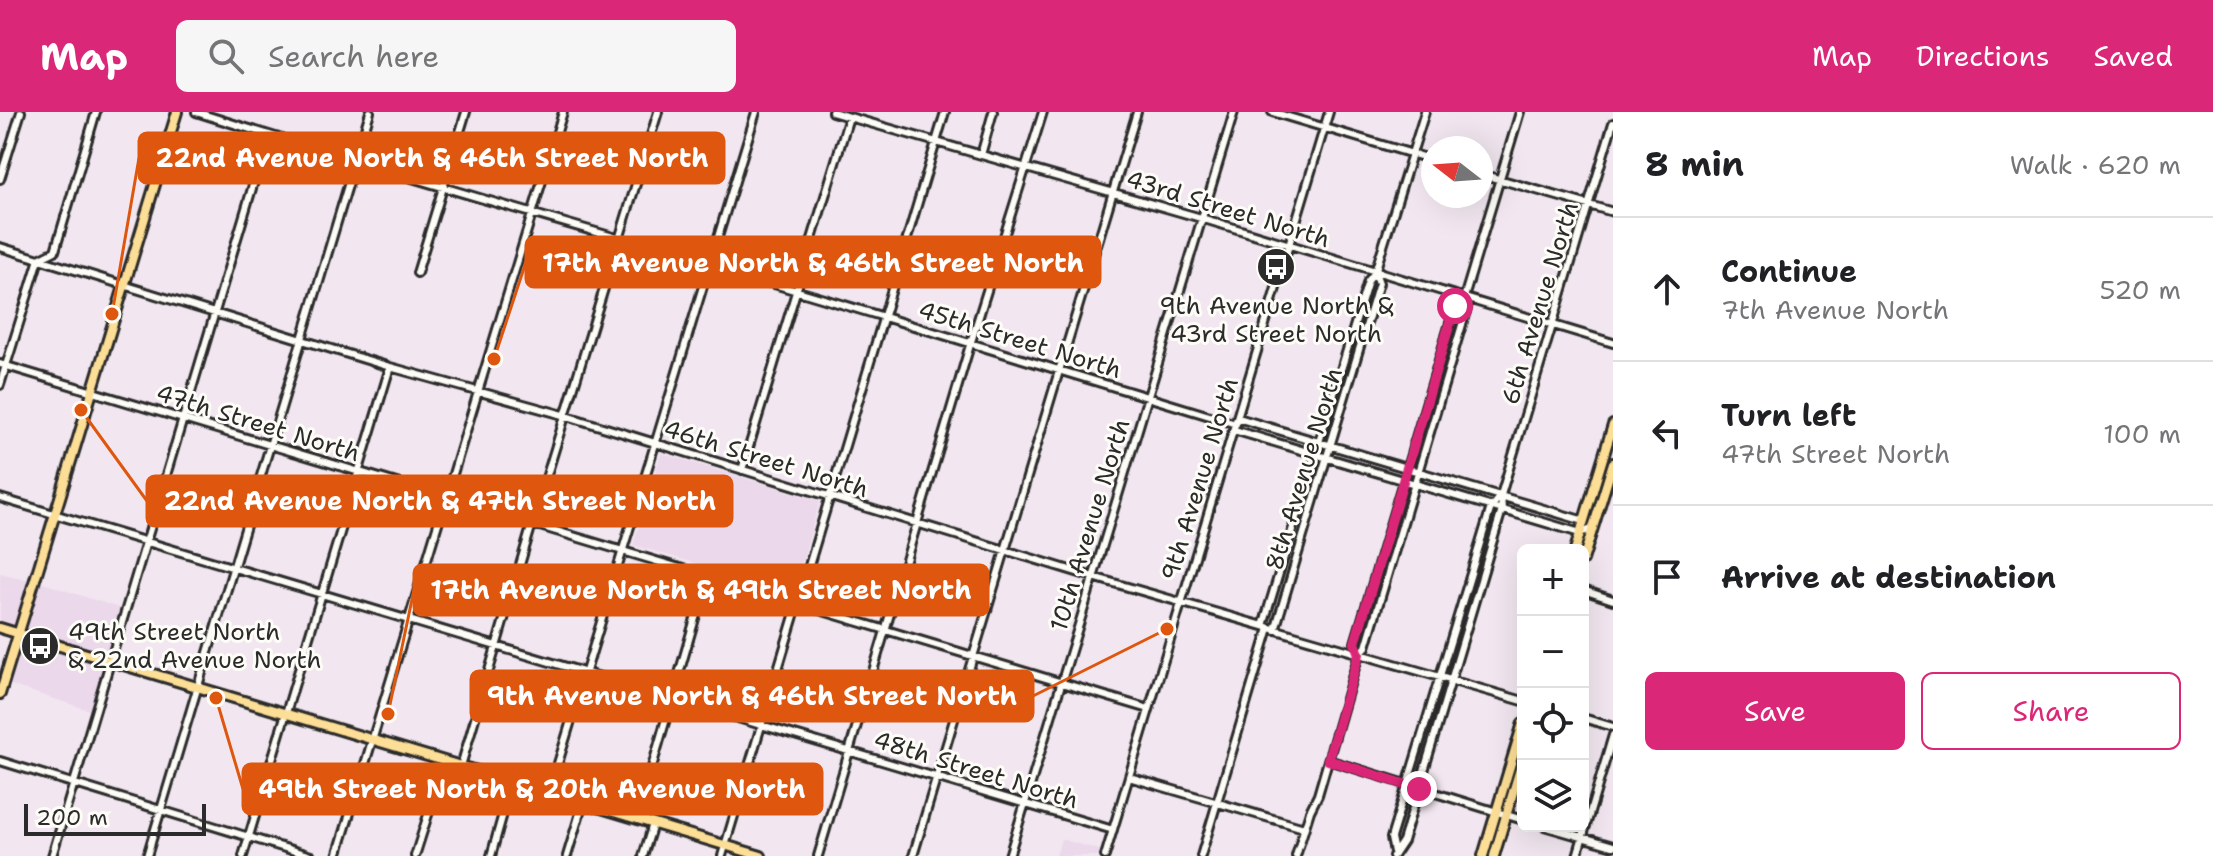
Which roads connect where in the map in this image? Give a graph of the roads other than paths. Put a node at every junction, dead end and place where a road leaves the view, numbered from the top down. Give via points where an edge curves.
1 (21, 112) edge
2 (96, 112) edge
3 (177, 112) edge
4 (196, 112) edge
5 (370, 112) edge
6 (466, 112) edge
7 (563, 112) edge
8 (658, 112) edge
9 (756, 112) edge
10 (832, 112) edge
11 (945, 112) edge
12 (993, 112) edge
13 (1043, 112) edge
14 (1137, 112) edge
15 (1234, 112) edge
16 (1272, 112) edge
17 (1329, 112) edge
18 (1425, 112) edge
19 (1520, 112) edge
20 (849, 117) junction
21 (1613, 123) edge
22 (1324, 127) junction
23 (268, 135) junction
24 (936, 141) junction
25 (1413, 154) junction
26 (981, 155) junction
27 (1421, 156) edge
28 (357, 161) junction
29 (1027, 168) junction
30 (1493, 178) edge
31 (0, 179) edge
32 (1499, 180) junction
33 (443, 188) junction
34 (1113, 193) junction
35 (1589, 205) junction
36 (1613, 212) edge
37 (533, 215) junction
38 (1201, 218) junction
39 (621, 240) junction
40 (0, 247) edge
41 (1289, 247) junction
42 (39, 259) junction
43 (708, 265) junction
44 (1375, 272) junction
45 (417, 273) dead end
46 (126, 284) junction
47 (795, 291) junction
48 (1464, 298) junction
49 (215, 311) junction
50 (884, 317) junction
51 (1552, 326) junction
52 (303, 338) junction
53 (1613, 343) edge
54 (970, 345) junction
55 (3, 365) edge
56 (390, 367) junction
57 (1059, 371) junction
58 (0, 385) edge
59 (476, 392) junction
60 (94, 393) junction
61 (1147, 398) junction
62 (567, 416) junction
63 (183, 419) junction
64 (1236, 424) junction
65 (1613, 425) edge
66 (1319, 441) junction
67 (655, 444) junction
68 (1330, 445) junction
69 (270, 446) junction
70 (1315, 454) junction
71 (1327, 457) junction
72 (1407, 467) junction
73 (1600, 469) junction
74 (1612, 469) edge
75 (742, 470) junction
76 (1418, 471) junction
77 (358, 472) junction
78 (1404, 480) junction
79 (1415, 483) junction
80 (1501, 495) junction
81 (831, 497) junction
82 (0, 498) edge
83 (445, 498) junction
84 (1491, 507) junction
85 (1502, 510) junction
86 (54, 513) junction
87 (1584, 521) junction
88 (917, 523) junction
89 (532, 524) junction
90 (1592, 529) junction
91 (1580, 533) junction
92 (146, 541) junction
93 (1577, 544) edge
94 (1588, 544) edge
95 (1005, 550) junction
96 (622, 551) junction
97 (234, 567) junction
98 (707, 577) junction
99 (1093, 577) junction
100 (1589, 592) edge
101 (322, 594) junction
102 (1613, 600) edge
103 (1181, 602) junction
104 (798, 603) junction
105 (408, 620) junction
106 (0, 628) edge
107 (1269, 628) junction
108 (886, 631) junction
109 (18, 634) junction
110 (497, 647) junction
111 (1359, 654) junction
112 (973, 657) junction
113 (110, 661) junction
114 (584, 673) junction
115 (1439, 676) junction
116 (1452, 680) junction
117 (1061, 683) junction
118 (198, 688) junction
119 (0, 694) edge
120 (1517, 699) edge
121 (673, 700) junction
122 (1149, 709) junction
123 (286, 714) junction
124 (1589, 720) edge
125 (761, 727) junction
126 (1613, 727) edge
127 (1613, 735) edge
128 (372, 740) junction
129 (1517, 743) edge
130 (849, 751) junction
131 (1328, 760) junction
132 (1523, 760) edge
133 (0, 761) edge
134 (445, 761) junction
135 (461, 766) junction
136 (1129, 777) junction
137 (937, 778) junction
138 (512, 782) junction
139 (74, 783) junction
140 (1407, 785) junction
141 (1419, 789) junction
142 (549, 793) junction
143 (1217, 802) junction
144 (583, 803) junction
145 (1024, 804) junction
146 (161, 809) junction
147 (1496, 811) junction
148 (1506, 815) junction
149 (1517, 818) edge
150 (637, 819) junction
151 (653, 824) junction
152 (1304, 828) junction
153 (1113, 830) junction
154 (1564, 832) edge
155 (249, 836) junction
156 (1583, 838) junction
157 (725, 845) junction
158 (1613, 846) edge
159 (1393, 854) edge
160 (52, 856) edge
161 (147, 856) edge
162 (243, 856) edge
163 (311, 856) edge
164 (337, 856) edge
165 (415, 856) edge
166 (491, 856) edge
167 (567, 856) edge
168 (643, 856) edge
169 (722, 856) edge
170 (761, 856) edge
171 (818, 856) edge
172 (913, 856) edge
173 (1009, 856) edge
174 (1105, 856) edge
175 (1201, 856) edge
176 (1296, 856) edge
177 (1483, 856) edge
178 (1494, 856) edge
179 (1577, 856) edge

1 - 31 street
2 - 42 street via 55,251
3 - 46 main road
4 - 23 street, 45th Street North
5 - 28 street
6 - 33 street
7 - 37 street
8 - 39 street
9 - 43 street
10 - 20 street, 43rd Street North
11 - 24 street
12 - 26 street
13 - 29 street
14 - 34 street
15 - 38 street, 10th Avenue North
16 - 22 street
17 - 22 street, 9th Avenue North
18 - 25 street, 8th Avenue North
19 - 32 street
20 - 24 street, 43rd Street North
20 - 47 street
21 - 35 street, 6th Avenue North
22 - 25 street
22 - 41 street, 9th Avenue North
23 - 28 street, 45th Street North
23 - 49 street
24 - 26 street, 43rd Street North
24 - 50 street
25 - 27 street
25 - 44 street, 8th Avenue North
26 - 29 street, 43rd Street North
28 - 33 street, 45th Street North
28 - 52 street
29 - 34 street, 43rd Street North
29 - 54 street
30 - 32 street
32 - 35 street
32 - 48 street
33 - 37 street, 45th Street North
33 - 45 street
34 - 38 street, 43rd Street North
34 - 57 street
35 - 36 street
35 - 51 street, 6th Avenue North
37 - 39 street, 45th Street North
37 - 59 street
38 - 41 street, 43rd Street North
38 - 61 street, 10th Avenue North
39 - 43 street, 45th Street North
39 - 62 street
40 - 42 street, 46th Street North
41 - 44 street, 43rd Street North
41 - 64 street, 9th Avenue North
42 - 46 street, 46th Street North
42 - 55 street
43 - 47 street, 45th Street North
43 - 67 street
44 - 48 street, 43rd Street North
44 - 66 street, 8th Avenue North
44 - 68 street, 8th Avenue North via 1379,283
46 - 49 street, 46th Street North
46 - 60 main road
47 - 50 street, 45th Street North
47 - 75 street
48 - 51 street, 43rd Street North
48 - 72 street via 1455,306
48 - 76 street via 1467,308
49 - 52 street, 46th Street North
49 - 63 street
50 - 54 street, 45th Street North
50 - 81 street
51 - 53 street, 43rd Street North
51 - 80 street, 6th Avenue North
52 - 56 street, 46th Street North
52 - 69 street
54 - 57 street, 45th Street North
54 - 88 street
55 - 58 street
55 - 60 street, 47th Street North
56 - 59 street, 46th Street North
56 - 77 street
57 - 61 street, 45th Street North
57 - 95 street
59 - 62 street, 46th Street North
59 - 83 street
60 - 63 street, 47th Street North
60 - 86 main road
61 - 64 street, 45th Street North
61 - 99 street, 10th Avenue North
62 - 67 street, 46th Street North
62 - 89 street
63 - 69 street, 47th Street North
63 - 92 street
64 - 66 street, 45th Street North
64 - 70 street, 45th Street North
64 - 103 street, 9th Avenue North
65 - 73 main road
66 - 68 street, 45th Street North
66 - 70 street, 8th Avenue North
67 - 75 street, 46th Street North
67 - 96 street
68 - 71 street, 8th Avenue North
68 - 72 street, 45th Street North
69 - 77 street, 47th Street North
69 - 97 street
70 - 71 street, 45th Street North
70 - 107 street, 8th Avenue North
71 - 78 street, 45th Street North
71 - 107 street, 8th Avenue North
72 - 76 street, 45th Street North
72 - 78 street
73 - 74 street
73 - 87 main road
74 - 90 main road
75 - 81 street, 46th Street North
76 - 79 street
76 - 80 street, 45th Street North
77 - 83 street, 47th Street North
77 - 101 street
78 - 79 street, 45th Street North
78 - 111 street via 1355,643
79 - 84 street, 45th Street North
79 - 111 street via 1366,647
80 - 84 street, 6th Avenue North
80 - 85 street, 6th Avenue North
80 - 87 street, 45th Street North
81 - 88 street, 46th Street North
81 - 104 street
82 - 86 street, 48th Street North
83 - 89 street, 47th Street North
83 - 105 street
84 - 85 street, 45th Street North
84 - 115 street, 6th Avenue North
85 - 91 street, 45th Street North
85 - 116 street, 6th Avenue North
86 - 92 street, 48th Street North
86 - 109 main road
87 - 91 main road
88 - 95 street, 46th Street North
88 - 108 street
89 - 96 street, 47th Street North
89 - 110 street
90 - 91 street
90 - 94 main road
91 - 93 main road
92 - 97 street, 48th Street North
92 - 113 street
95 - 99 street, 46th Street North
95 - 112 street
96 - 98 street, 47th Street North
96 - 114 street
97 - 101 street, 48th Street North
97 - 118 street
98 - 104 street, 47th Street North
98 - 121 street
99 - 103 street, 46th Street North
99 - 117 street, 10th Avenue North
100 - 102 street
101 - 105 street, 48th Street North
101 - 123 street
103 - 107 street, 46th Street North
103 - 122 street, 9th Avenue North
104 - 108 street, 47th Street North
104 - 125 street
105 - 110 street, 48th Street North
105 - 128 street
106 - 109 main road
107 - 111 street, 46th Street North
107 - 143 street, 8th Avenue North
108 - 112 street, 47th Street North
108 - 130 street
109 - 113 main road
109 - 119 main road
110 - 114 street, 48th Street North
110 - 135 street
111 - 115 street, 46th Street North
111 - 131 street
112 - 117 street, 47th Street North
112 - 137 street
113 - 118 main road
113 - 139 street
114 - 121 street, 48th Street North
114 - 142 street
115 - 116 street, 46th Street North
115 - 140 street, 6th Avenue North
116 - 120 street, 46th Street North
116 - 141 street, 6th Avenue North
117 - 122 street, 47th Street North
117 - 145 street, 10th Avenue North
118 - 123 main road
118 - 146 street
121 - 125 street, 48th Street North
121 - 150 street
122 - 136 street, 9th Avenue North
123 - 128 main road
123 - 155 street
124 - 126 street
125 - 130 street, 48th Street North
125 - 157 street
127 - 156 street
128 - 134 main road
128 - 164 street
129 - 147 main road
130 - 137 street, 48th Street North
130 - 171 street
131 - 140 street
131 - 152 street
132 - 148 main road
133 - 139 street
134 - 135 main road
134 - 165 street
135 - 138 main road
136 - 143 street
136 - 153 street, 9th Avenue North
137 - 145 street, 48th Street North
137 - 172 street
138 - 142 main road
138 - 166 street
139 - 146 street
139 - 160 street
140 - 141 street
140 - 159 street, 6th Avenue North via 1391,838
141 - 147 street
141 - 159 street, 6th Avenue North via 1403,841
142 - 144 main road
143 - 152 street
143 - 175 street, 8th Avenue North
144 - 150 main road
144 - 167 street
145 - 153 street, 48th Street North
145 - 173 street, 10th Avenue North
146 - 155 street
146 - 161 street
147 - 148 street
147 - 177 main road
148 - 149 street
148 - 178 main road
150 - 151 main road
151 - 157 main road
151 - 168 street
152 - 176 street
153 - 174 street, 9th Avenue North
154 - 156 street
155 - 162 street
155 - 163 street
156 - 158 street
156 - 179 street
157 - 169 street
157 - 170 main road

